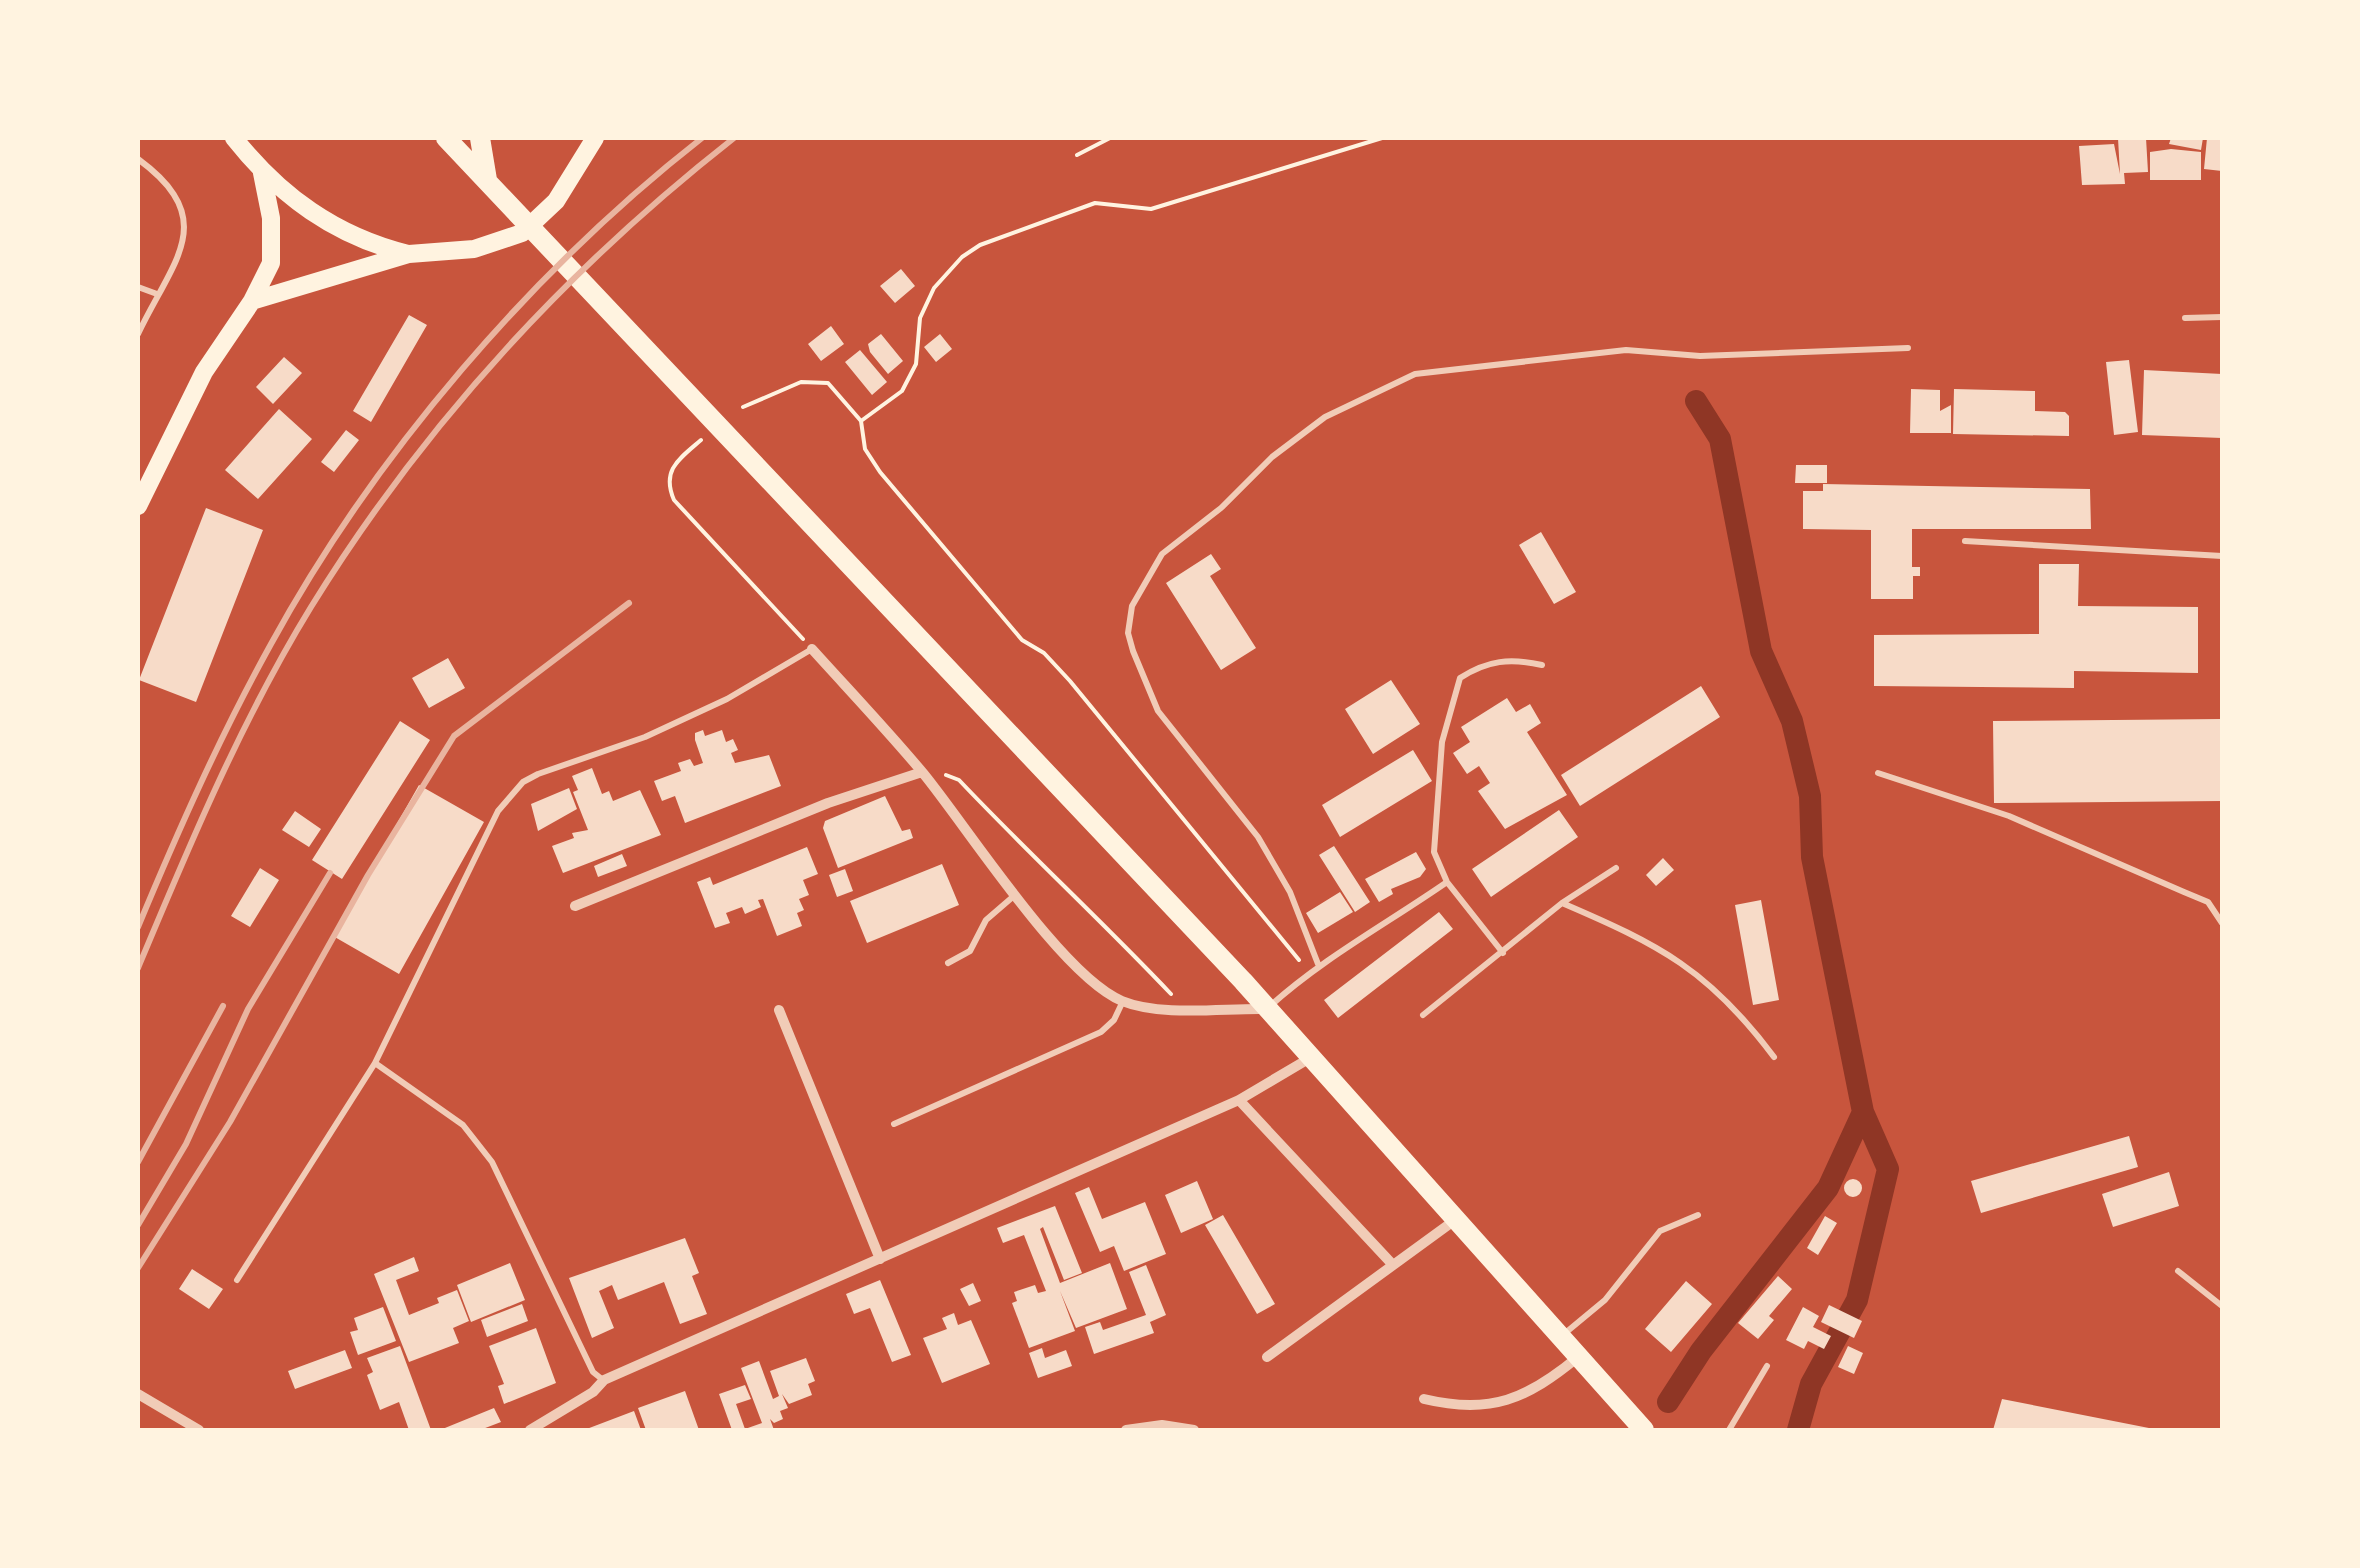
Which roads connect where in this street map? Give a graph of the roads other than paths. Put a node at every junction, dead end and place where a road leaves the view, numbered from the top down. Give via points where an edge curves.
1 (234, 138) edge
2 (446, 138) edge
3 (480, 138) edge
4 (595, 138) edge
5 (138, 159) edge
6 (262, 173) junction
7 (488, 183) junction
8 (409, 254) junction
9 (138, 287) edge
10 (157, 294) junction
11 (252, 301) junction
12 (2222, 317) edge
13 (2184, 318) dead end
14 (138, 334) edge
15 (1908, 348) dead end
16 (138, 506) edge
17 (1965, 541) dead end
18 (2222, 556) edge
19 (812, 649) joint
20 (1542, 665) dead end
21 (922, 772) junction
22 (1878, 773) dead end
23 (1616, 868) dead end
24 (1447, 882) junction
25 (1016, 894) junction
26 (1562, 903) junction
27 (575, 906) dead end
28 (2222, 924) edge
29 (1503, 953) junction
30 (948, 963) dead end
31 (1318, 964) junction
32 (1123, 1001) junction
33 (1266, 1009) junction
34 (778, 1010) dead end
35 (1423, 1015) dead end
36 (1311, 1057) junction
37 (1774, 1057) dead end
38 (375, 1063) junction
39 (1239, 1100) junction
40 (894, 1124) dead end
41 (1698, 1215) dead end
42 (1456, 1219) junction
43 (880, 1259) junction
44 (1393, 1265) junction
45 (2178, 1271) dead end
46 (236, 1280) dead end
47 (2222, 1306) edge
48 (1561, 1337) junction
49 (1578, 1356) junction
50 (1268, 1357) dead end
51 (1766, 1366) dead end
52 (604, 1380) junction
53 (138, 1394) edge
54 (1424, 1399) dead end
55 (199, 1430) edge
56 (530, 1430) edge
57 (1126, 1430) edge
58 (1194, 1430) edge
59 (1644, 1430) edge
60 (1729, 1430) edge

1 - 6 main road
2 - 7 highway
3 - 7 highway
4 - 8 main road via 556,201 522,233 474,250
5 - 10 lane via 182,202 188,222
6 - 8 main road via 316,217
6 - 11 main road via 271,263
7 - 33 highway
8 - 11 main road
9 - 10 lane
10 - 14 lane
11 - 16 main road via 204,372
12 - 13 lane
15 - 31 lane via 1700,356 1626,350 1415,374 1325,417 1162,554 1132,606 1133,651 1158,711 1274,864
17 - 18 lane
19 - 21 street
19 - 38 lane via 711,707 523,782 498,811
20 - 24 lane via 1485,662 1460,678 1442,742 1434,852
21 - 25 street
21 - 27 street
22 - 28 lane via 2009,816 2208,902
23 - 26 lane
24 - 29 lane
24 - 31 lane
25 - 30 lane via 986,920 970,951
25 - 32 street via 1090,979
26 - 29 lane
26 - 37 lane via 1664,951 1702,977 1728,998
29 - 35 lane
31 - 33 lane
32 - 33 street via 1184,1010
32 - 40 lane via 1101,1032
33 - 36 highway
34 - 43 street
36 - 39 street
36 - 42 highway
38 - 46 lane
38 - 52 lane via 463,1126 492,1162 592,1372
39 - 43 street
39 - 44 street
41 - 48 lane via 1660,1230 1605,1300
42 - 44 street
42 - 48 highway
43 - 52 street
44 - 50 street
45 - 47 lane
48 - 49 highway
49 - 54 street via 1546,1384 1508,1401 1479,1407
49 - 59 highway
51 - 60 lane
52 - 56 street
53 - 55 street
57 - 58 street

